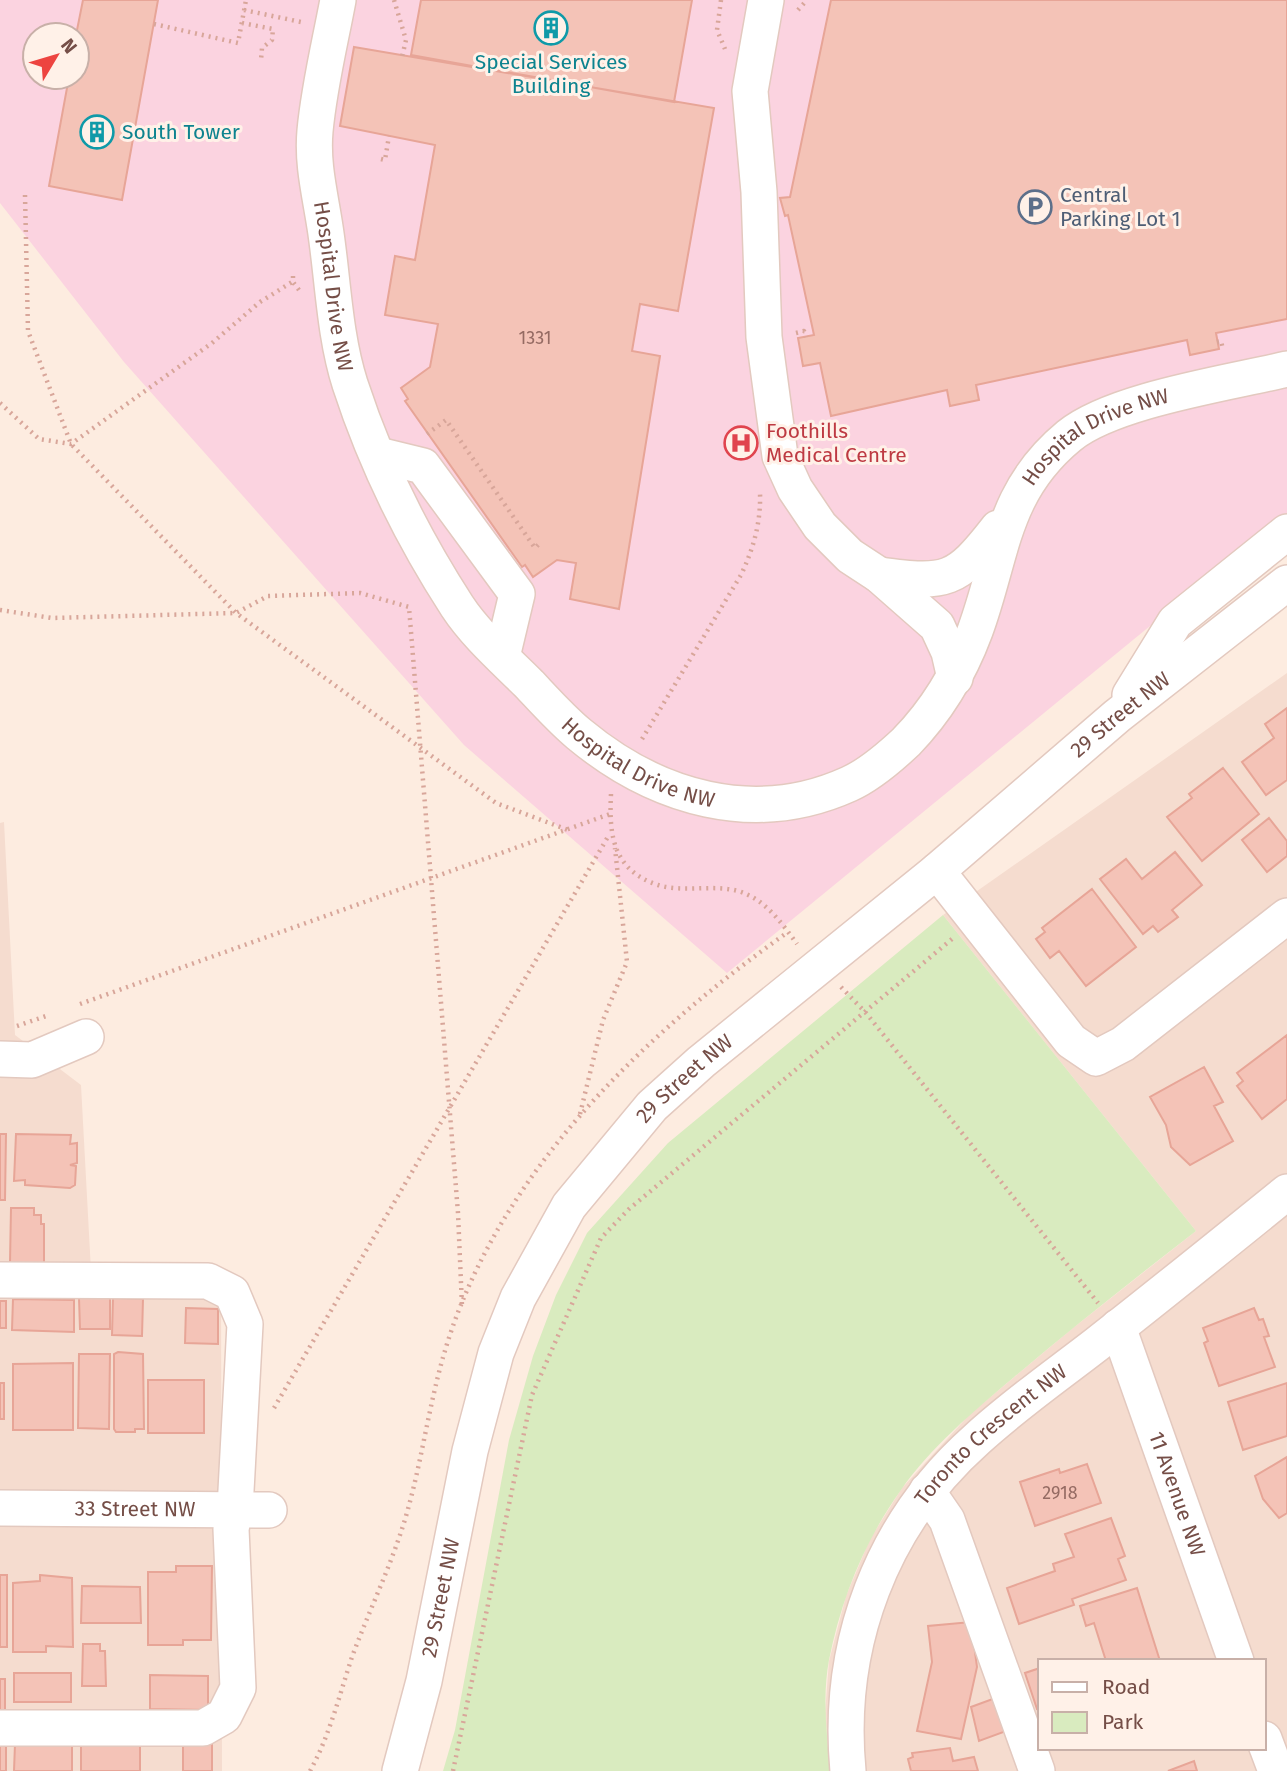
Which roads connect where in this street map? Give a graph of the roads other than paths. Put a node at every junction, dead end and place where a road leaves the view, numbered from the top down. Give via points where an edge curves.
1 (338, 0) edge
2 (766, 0) edge
3 (1287, 369) edge
4 (378, 455) junction
5 (1011, 511) junction
6 (1287, 532) edge
7 (879, 575) junction
8 (1283, 589) edge
9 (502, 657) junction
10 (955, 678) junction
11 (1117, 716) junction
12 (937, 871) junction
13 (1287, 915) edge
14 (82, 1021) road end
15 (7, 1043) edge
16 (1287, 1192) edge
17 (0, 1280) edge
18 (1118, 1327) junction
19 (928, 1491) junction
20 (0, 1508) edge
21 (235, 1509) junction
22 (270, 1510) dead end
23 (1235, 1659) edge
24 (0, 1728) edge
25 (1266, 1744) edge
26 (400, 1771) edge
27 (848, 1771) edge
28 (1037, 1771) edge
29 (1276, 1771) edge

1 - 4 street, Hospital Drive NW via 315,131 314,170 349,380
2 - 7 street via 750,91 768,380 780,456 820,526 850,556
3 - 5 street, Hospital Drive NW via 1161,398 1098,419 1071,434 1032,471
4 - 9 street, Hospital Drive NW via 459,610
4 - 9 street via 423,466 517,594
5 - 7 street via 971,563 944,578
5 - 10 street, Hospital Drive NW via 976,630
6 - 11 street via 1175,622
7 - 10 street via 937,626
8 - 11 street, 29 Street NW
9 - 10 street, Hospital Drive NW via 577,732 625,768 678,793 752,806 794,802 851,783 895,752 933,714
11 - 12 street, 29 Street NW
12 - 13 street via 1071,1041 1096,1058 1123,1044
12 - 26 street, 29 Street NW via 652,1106 569,1206 518,1298 496,1353
14 - 15 street via 32,1060
16 - 18 street, Toronto Crescent NW
17 - 21 street via 208,1281 232,1293 245,1324
18 - 19 street, Toronto Crescent NW via 976,1440
18 - 23 street, 11 Avenue NW
19 - 27 street, Toronto Crescent NW via 884,1559 856,1634 845,1705
19 - 28 street via 947,1520
20 - 21 street, 33 Street NW
21 - 22 street, 33 Street NW
21 - 24 street via 231,1529 238,1688 223,1716 203,1728
25 - 29 street

